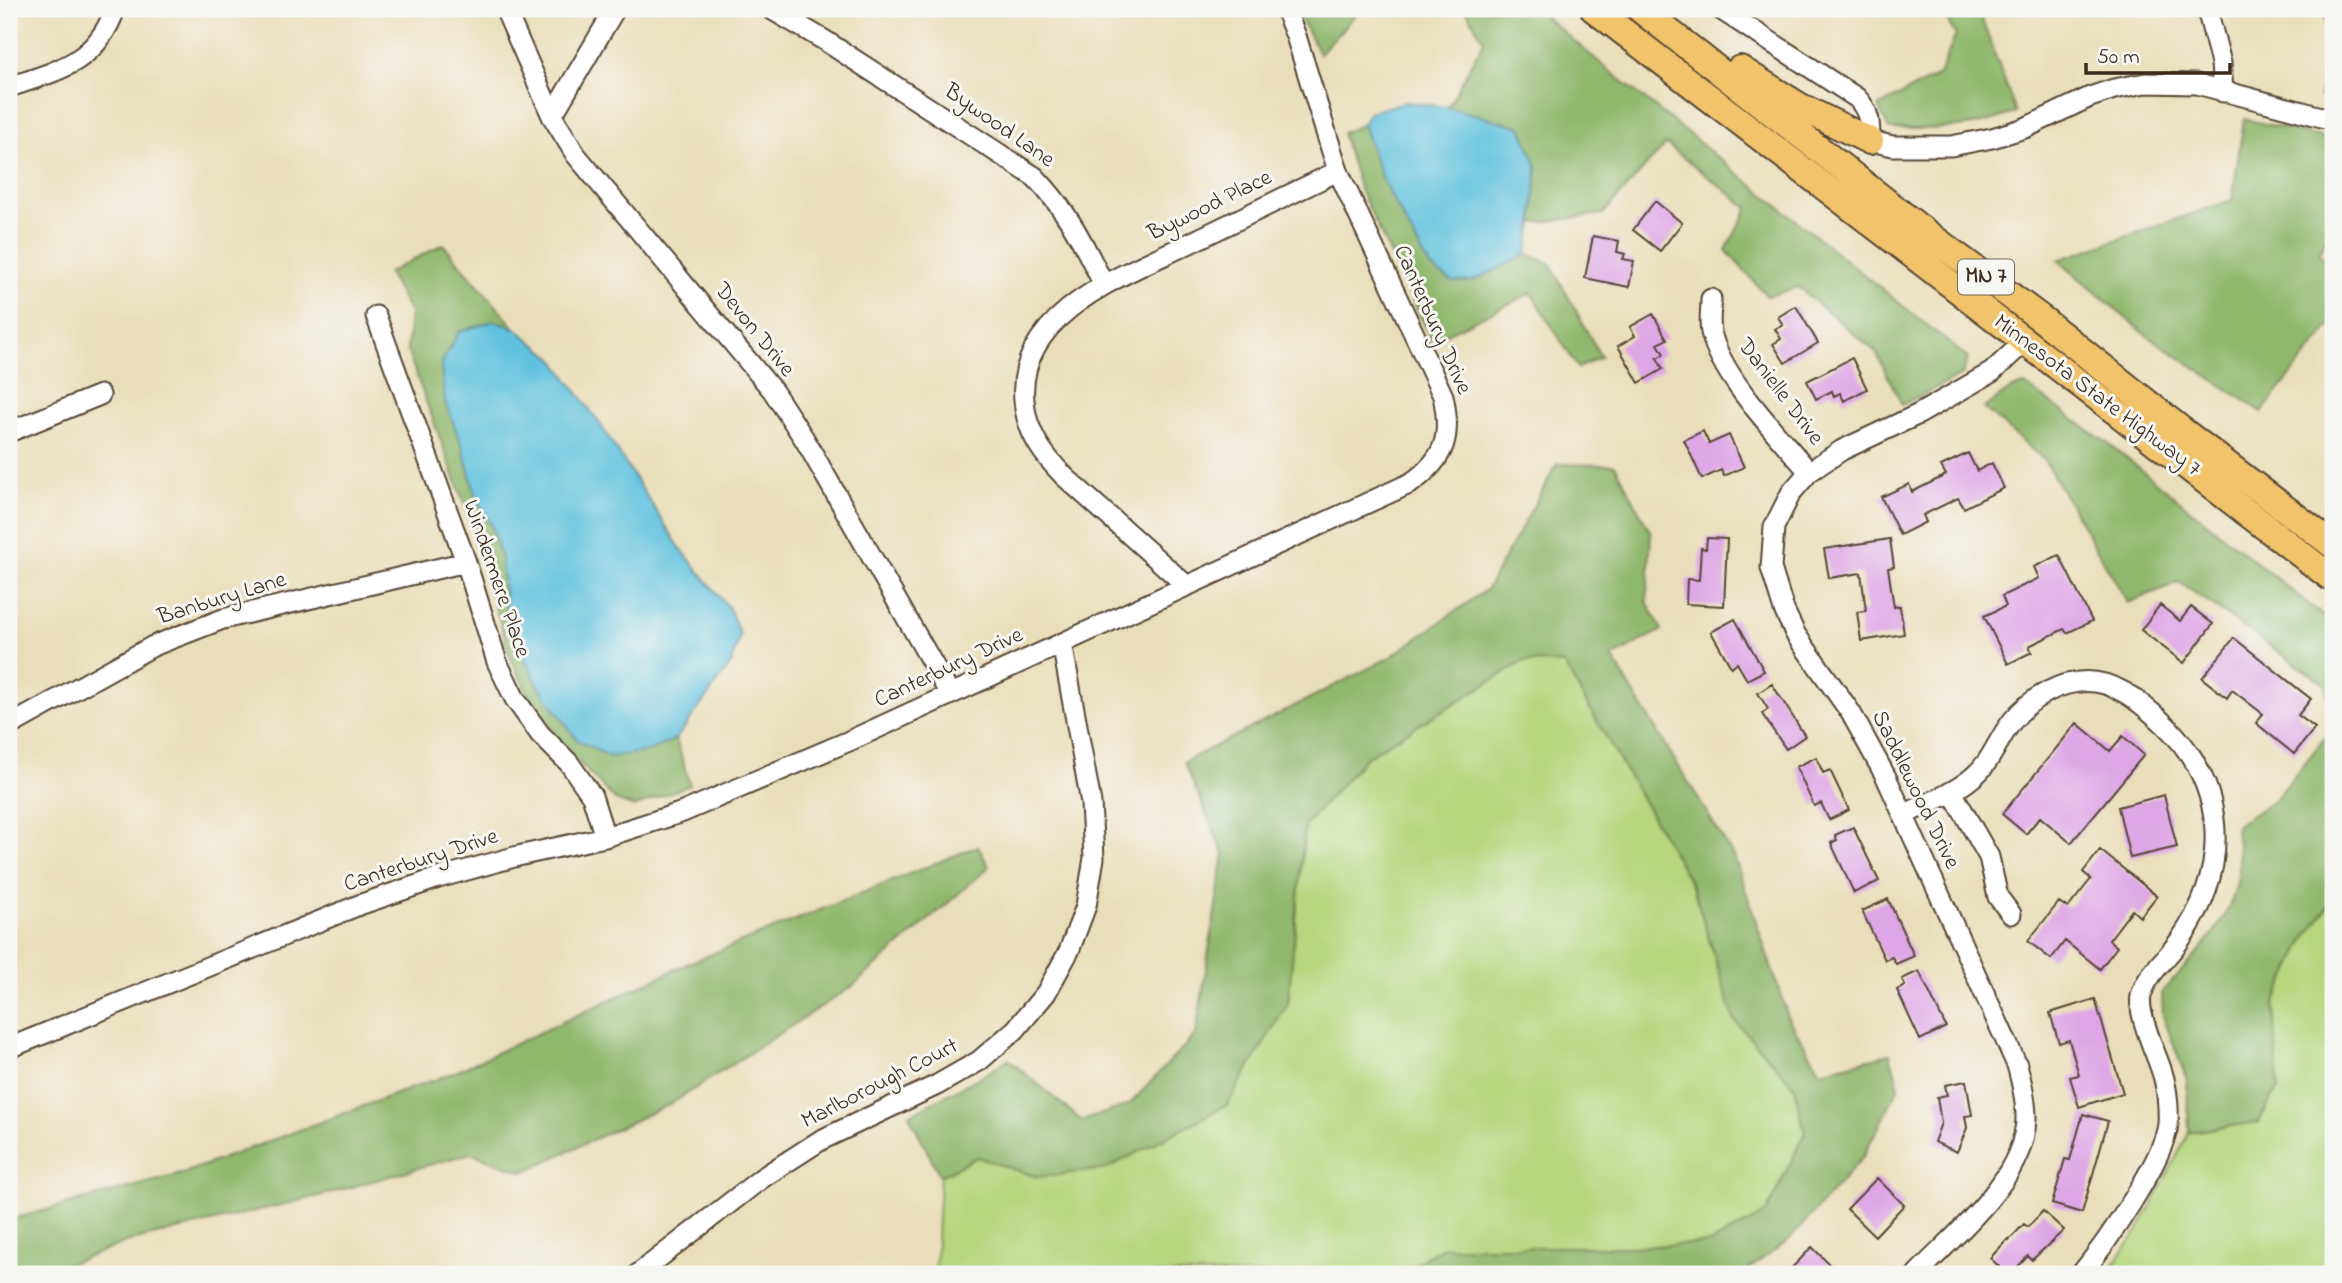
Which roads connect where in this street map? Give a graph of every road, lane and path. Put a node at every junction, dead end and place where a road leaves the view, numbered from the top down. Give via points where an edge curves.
1 (115, 9) edge
2 (505, 9) edge
3 (615, 9) edge
4 (771, 9) edge
5 (1285, 9) edge
6 (1594, 9) edge
7 (1640, 9) edge
8 (1720, 9) edge
9 (2207, 9) edge
10 (1664, 28) junction
11 (9, 87) edge
12 (2223, 92) junction
13 (552, 116) junction
14 (2333, 120) edge
15 (1870, 141) junction
16 (1338, 171) junction
17 (1104, 285) junction
18 (1711, 299) dead end
19 (376, 316) dead end
20 (2025, 341) junction
21 (100, 395) dead end
22 (9, 432) edge
23 (1809, 472) junction
24 (2333, 545) edge
25 (466, 562) junction
26 (2333, 579) edge
27 (1187, 586) junction
28 (1062, 643) junction
29 (950, 694) junction
30 (9, 726) edge
31 (1952, 792) junction
32 (1903, 815) junction
33 (605, 838) junction
34 (2011, 914) dead end
35 (9, 1048) edge
36 (1927, 1271) edge
37 (638, 1274) edge
38 (2081, 1274) edge

1 - 11 street via 102,38 82,58
2 - 13 street, Devon Drive
3 - 13 street
4 - 17 street, Bywood Lane via 1035,177 1075,227
5 - 16 street, Canterbury Drive
6 - 20 main road, Minnesota State Highway 7 / MN 7
7 - 10 main road, Minnesota State Highway 7 / MN 7
8 - 15 street via 1857,98 1870,118
9 - 12 street via 2221,62
10 - 15 main road via 1688,33 1799,106
10 - 24 main road, Minnesota State Highway 7 / MN 7
12 - 14 street
12 - 15 street via 2197,84 2145,83 2090,97 2025,128 1992,138 1951,146 1894,146
13 - 29 street, Devon Drive via 598,183 773,391
16 - 17 street, Bywood Place
16 - 27 street, Canterbury Drive via 1443,396 1447,417 1440,456 1411,483
17 - 27 street via 1059,317 1027,360 1025,415 1034,440 1051,463
18 - 23 street, Danielle Drive via 1710,329 1717,350 1746,395
19 - 25 street, Windermere Place
20 - 23 street, Saddlewood Drive via 1992,372
20 - 26 main road, Minnesota State Highway 7 / MN 7
21 - 22 street
23 - 32 street, Saddlewood Drive via 1791,493 1774,527 1771,568 1796,635 1850,713
25 - 30 street, Banbury Lane via 223,619 153,646
25 - 33 street, Windermere Place via 497,662 515,699 592,796
27 - 28 street, Canterbury Drive
28 - 29 street, Canterbury Drive
28 - 37 street, Marlborough Court via 1091,803 1094,858 1086,906 1046,993 1015,1030 979,1061 821,1140 762,1178
29 - 33 street, Canterbury Drive via 683,812
31 - 32 street
31 - 34 street via 1989,857 1998,897
31 - 38 street via 1990,759 2020,712 2038,698 2059,687 2098,682 2135,698 2180,738 2199,769 2212,804 2216,841 2212,876 2199,911 2146,981 2140,1000 2164,1075 2168,1126 2127,1209
32 - 36 street, Saddlewood Drive via 2017,1065 2026,1111 2021,1149 2010,1173
33 - 35 street, Canterbury Drive via 518,856 359,905

